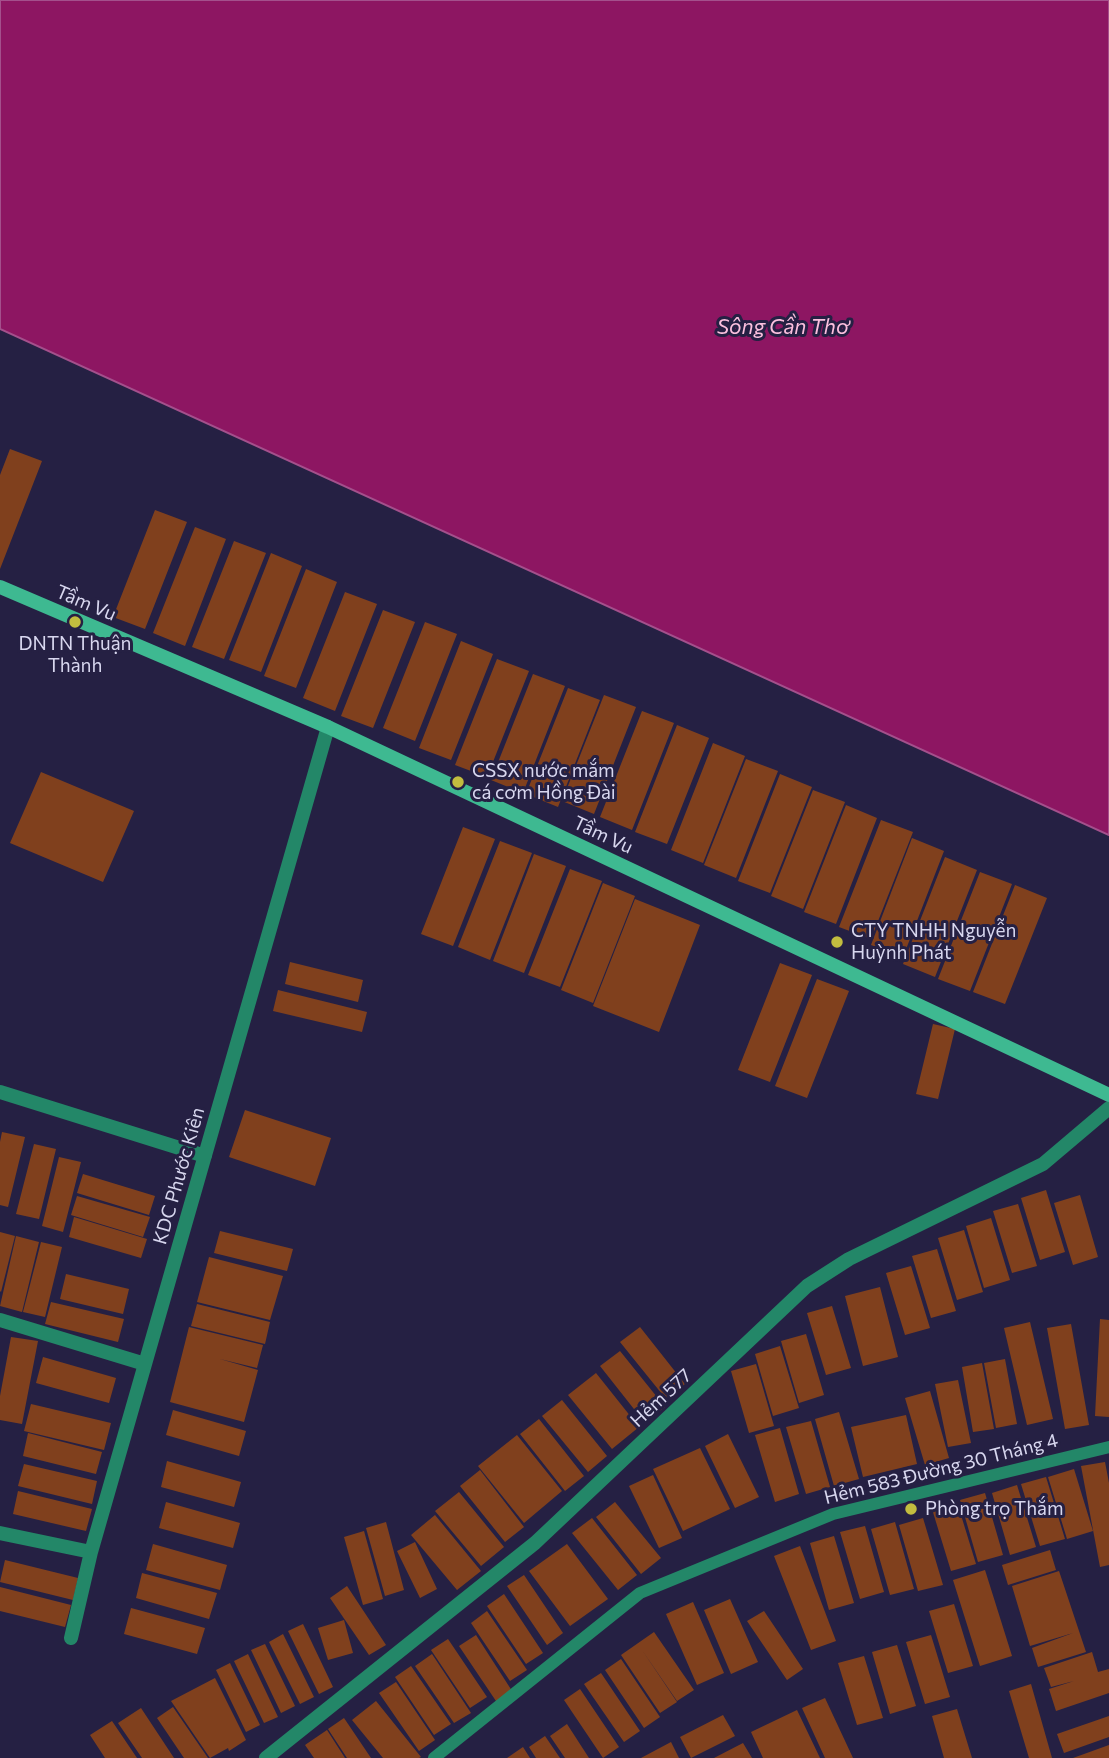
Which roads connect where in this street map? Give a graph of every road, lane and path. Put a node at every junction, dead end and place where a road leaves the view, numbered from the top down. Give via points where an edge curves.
1 (0, 587) edge
2 (328, 727) junction
3 (0, 1092) edge
4 (1109, 1095) edge
5 (1109, 1108) edge
6 (205, 1156) junction
7 (0, 1320) edge
8 (145, 1364) junction
9 (1109, 1447) edge
10 (0, 1533) edge
11 (91, 1552) junction
12 (71, 1638) dead end
13 (266, 1758) edge
14 (434, 1758) edge

1 - 2 street, Tầm Vu
2 - 4 street, Tầm Vu
2 - 6 street, KDC Phước Kiên
3 - 6 street
5 - 13 street, Hẻm 577 via 1044,1164 849,1259 807,1286 535,1543
6 - 8 street, KDC Phước Kiên
7 - 8 street
8 - 11 street, KDC Phước Kiên
9 - 14 lane, Hẻm 583 Đường 30 Tháng 4 via 833,1514 640,1593
10 - 11 street
11 - 12 street, KDC Phước Kiên

